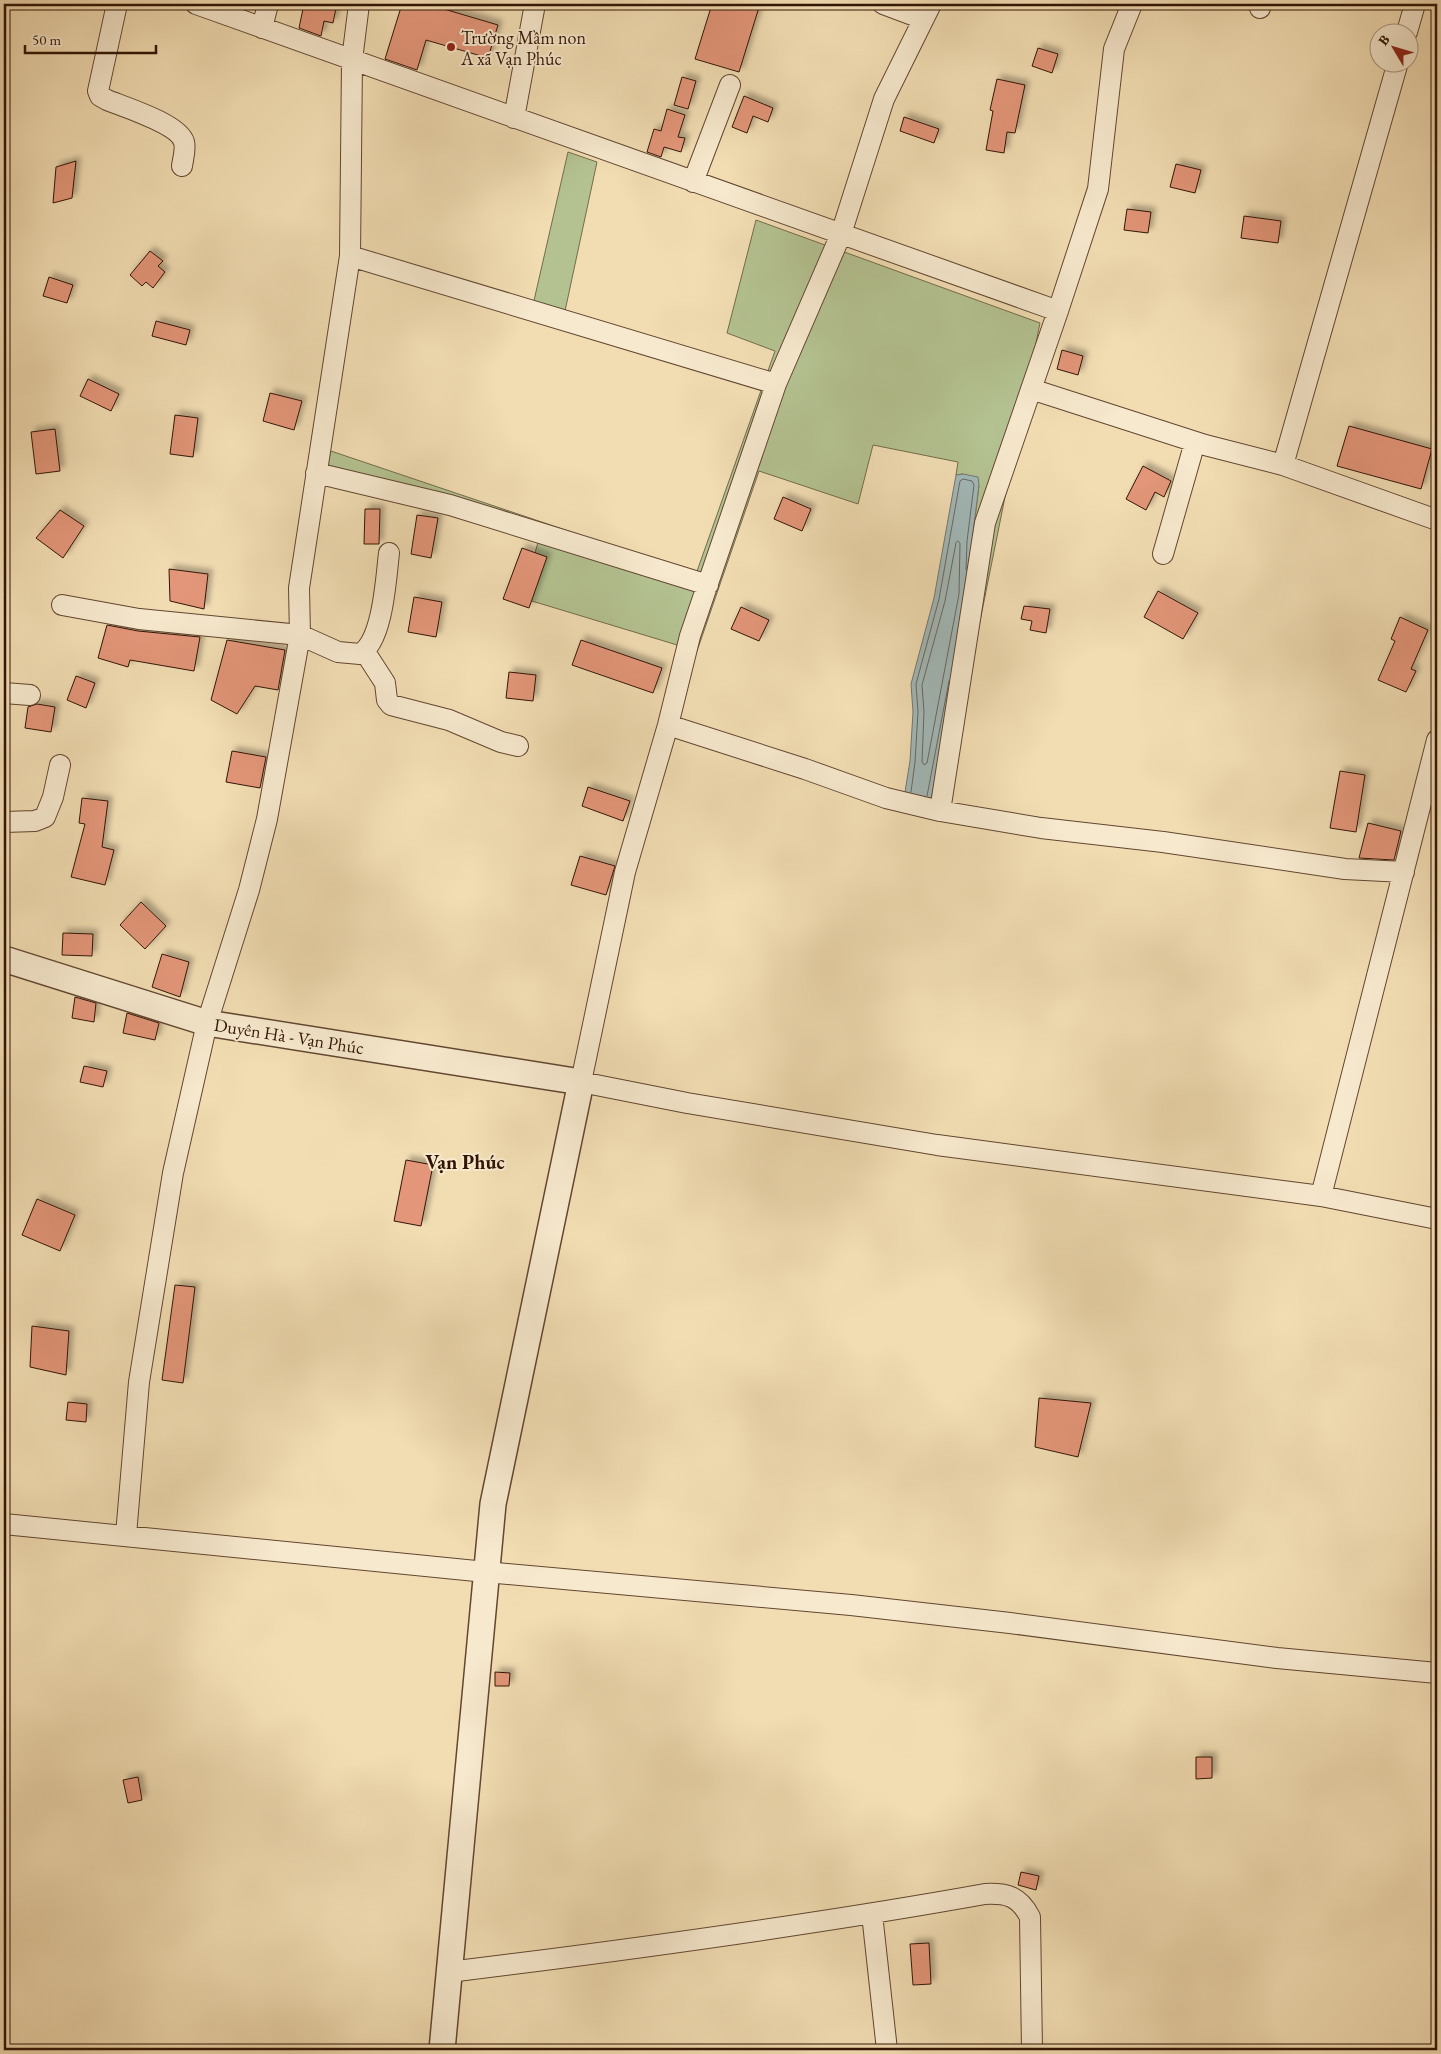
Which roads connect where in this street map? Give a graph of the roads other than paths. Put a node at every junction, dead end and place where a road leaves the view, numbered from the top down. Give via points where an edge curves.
1 (117, 4) edge
2 (196, 4) edge
3 (268, 4) edge
4 (359, 4) edge
5 (535, 4) edge
6 (883, 4) edge
7 (1132, 4) edge
8 (1415, 4) edge
9 (927, 11) edge
10 (1410, 22) edge
11 (262, 28) junction
12 (352, 60) junction
13 (1395, 72) edge
14 (730, 84) dead end
15 (514, 118) junction
16 (182, 166) dead end
17 (692, 182) junction
18 (841, 234) junction
19 (350, 256) junction
20 (1058, 311) junction
21 (776, 384) junction
22 (1031, 389) junction
23 (1195, 442) junction
24 (1283, 465) junction
25 (316, 473) junction
26 (1437, 520) edge
27 (389, 553) dead end
28 (1163, 554) dead end
29 (708, 585) junction
30 (62, 605) dead end
31 (300, 635) junction
32 (365, 652) junction
33 (4, 693) edge
34 (30, 695) dead end
35 (668, 725) junction
36 (1437, 740) edge
37 (518, 746) dead end
38 (60, 765) dead end
39 (940, 811) junction
40 (4, 822) edge
41 (1404, 872) junction
42 (4, 959) edge
43 (207, 1023) junction
44 (581, 1082) junction
45 (1322, 1196) junction
46 (1437, 1219) edge
47 (4, 1524) edge
48 (126, 1536) junction
49 (486, 1572) junction
50 (1437, 1673) edge
51 (872, 1914) junction
52 (449, 1972) junction
53 (442, 2050) edge
54 (887, 2050) edge
55 (1032, 2050) edge

1 - 16 street via 98,91 107,100 169,126 181,136 185,144
2 - 11 street
3 - 11 street
4 - 12 street
5 - 15 street
6 - 9 street
7 - 20 street via 1114,49 1098,189
8 - 10 street
9 - 18 street via 884,99
11 - 12 street
12 - 15 street
12 - 19 street
13 - 24 street
14 - 17 street
15 - 17 street
17 - 18 street
18 - 20 street
18 - 21 street
19 - 21 street
19 - 25 street
20 - 22 street
21 - 29 street
22 - 23 street
22 - 39 street via 985,523
23 - 24 street
23 - 28 street
24 - 26 street
25 - 29 street via 450,505
25 - 31 street via 298,588
27 - 32 street via 382,611
29 - 35 street via 690,636
30 - 31 street via 139,619
31 - 32 street via 338,652 357,655
31 - 43 street via 267,819 249,890
32 - 37 street via 384,683 391,706 449,720
33 - 34 street
35 - 39 street via 886,798
35 - 44 street via 625,872
36 - 41 street
38 - 40 street via 45,817 35,821
39 - 41 street via 1041,828 1345,869
41 - 45 street
42 - 43 street, Duyên Hà - Vạn Phúc
43 - 44 street, Duyên Hà - Vạn Phúc
43 - 48 street via 173,1174 139,1382
44 - 45 street via 937,1145
44 - 49 street via 493,1504
45 - 46 street
47 - 48 street
48 - 49 street
49 - 50 street via 851,1605 1277,1658
49 - 52 street
51 - 52 street
51 - 54 street
51 - 55 street via 1003,1893 1024,1906 1030,1916 1031,1929
52 - 53 street

